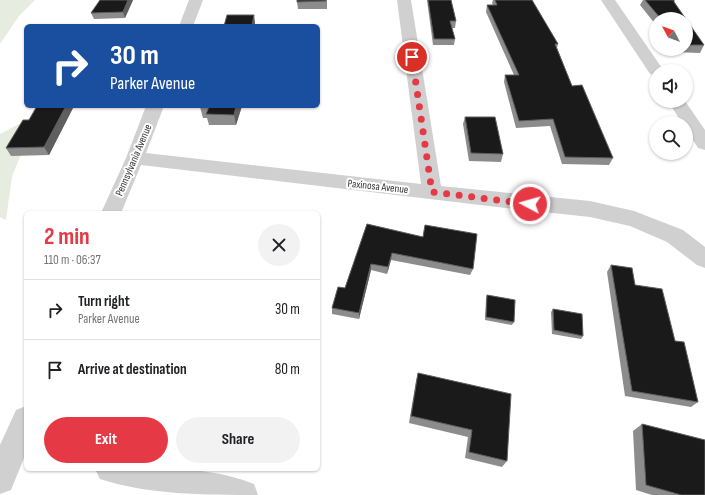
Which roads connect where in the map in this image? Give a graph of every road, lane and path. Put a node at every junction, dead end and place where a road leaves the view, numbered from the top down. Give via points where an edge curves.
1 (196, 0) edge
2 (404, 0) edge
3 (608, 0) edge
4 (187, 24) edge
5 (651, 64) edge
6 (154, 108) edge
7 (681, 108) edge
8 (705, 144) edge
9 (135, 158) junction
10 (432, 192) junction
11 (112, 211) edge
12 (705, 259) edge
13 (24, 425) edge
14 (13, 451) edge
15 (120, 471) edge
16 (0, 479) edge
17 (243, 495) edge

1 - 4 street
2 - 10 street
3 - 5 street
6 - 9 street, Pennsylvania Avenue
7 - 8 street
9 - 10 street, Paxinosa Avenue
9 - 11 street, Pennsylvania Avenue
10 - 12 street, Paxinosa Avenue via 590,209 634,219 675,236
13 - 14 street
14 - 16 street
15 - 17 street

